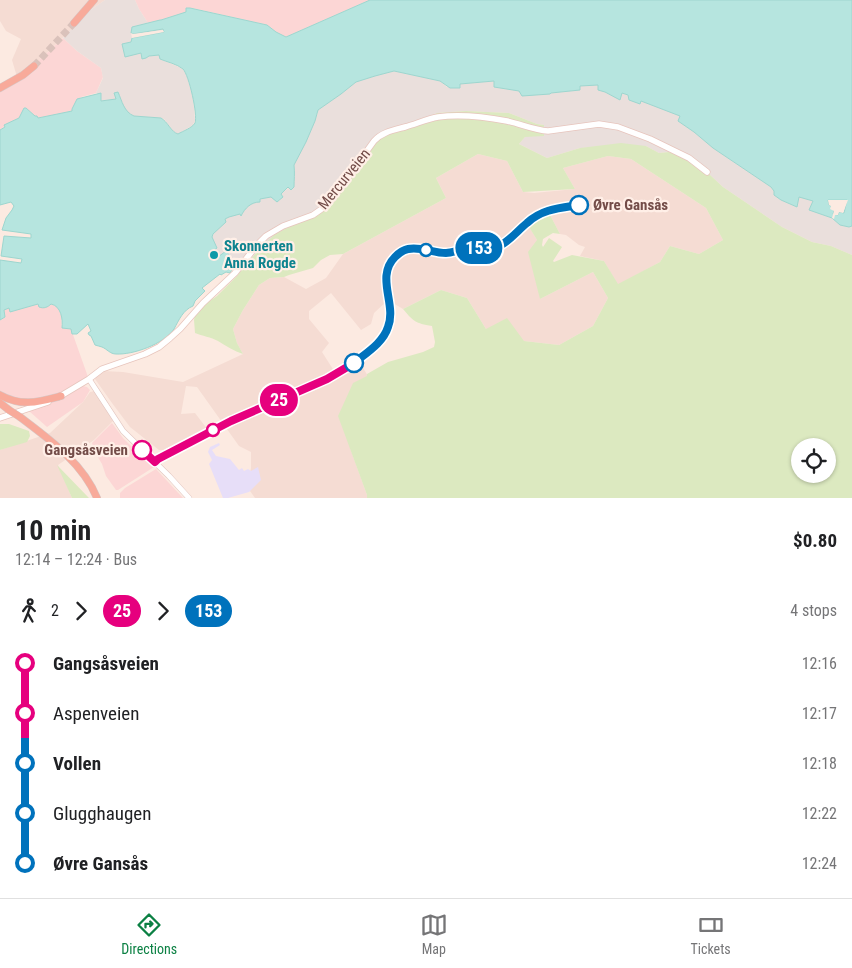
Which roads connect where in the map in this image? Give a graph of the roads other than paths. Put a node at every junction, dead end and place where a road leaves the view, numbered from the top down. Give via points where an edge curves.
1 (94, 0) edge
2 (74, 22) tunnel mouth
3 (34, 66) tunnel mouth
4 (0, 88) edge
5 (707, 172) dead end
6 (579, 205) dead end
7 (89, 379) junction
8 (0, 395) edge
9 (61, 396) junction
10 (0, 403) edge
11 (0, 418) edge
12 (155, 462) junction
13 (97, 498) edge
14 (188, 498) edge

1 - 2 highway
3 - 4 highway
5 - 7 main road, Mercurveien via 689,158 658,143 604,124 542,130 492,119 447,116 388,132 374,141 323,208 266,236 235,273 170,338 145,354 102,369
6 - 12 street via 538,214 499,246 452,253 415,248 400,253 387,270 391,314 388,328 366,353 334,375 218,427
7 - 9 main road, Mercurveien
7 - 12 street via 123,430
8 - 9 highway via 25,403
9 - 11 main road, Mercurveien
10 - 13 highway, bridge via 48,439 75,465
12 - 14 street

